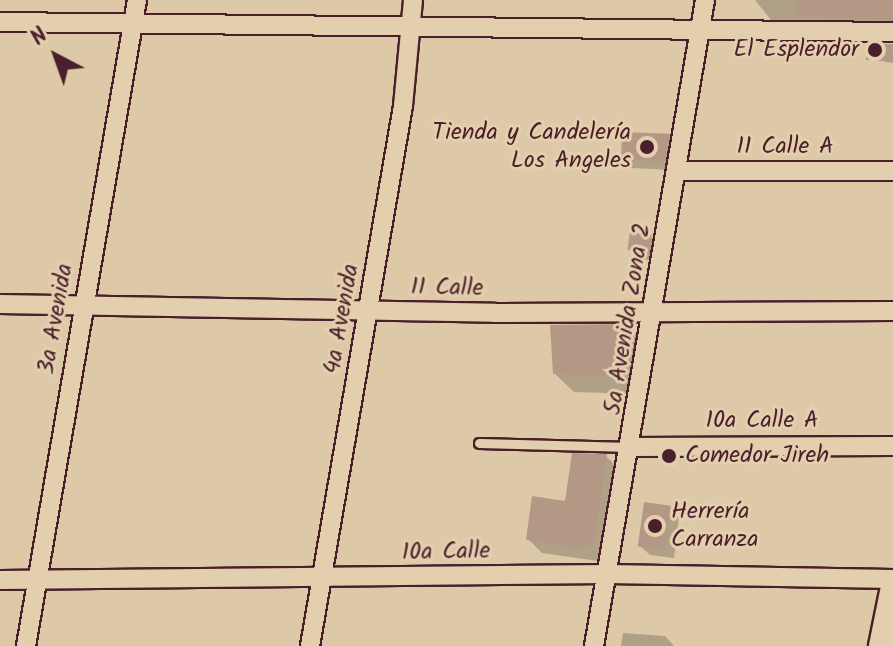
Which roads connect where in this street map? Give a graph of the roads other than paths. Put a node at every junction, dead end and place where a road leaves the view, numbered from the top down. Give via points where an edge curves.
1 (137, 0) edge
2 (413, 0) edge
3 (705, 0) edge
4 (0, 22) edge
5 (133, 24) junction
6 (413, 29) junction
7 (893, 32) edge
8 (700, 33) junction
9 (677, 171) junction
10 (893, 171) edge
11 (0, 304) edge
12 (83, 306) junction
13 (368, 311) junction
14 (652, 311) junction
15 (893, 311) edge
16 (479, 443) dead end
17 (893, 446) edge
18 (631, 447) junction
19 (608, 574) junction
20 (321, 579) junction
21 (893, 579) edge
22 (0, 580) edge
23 (36, 582) junction
24 (893, 592) edge
25 (26, 646) edge
26 (310, 646) edge
27 (594, 646) edge
28 (882, 646) edge

1 - 5 street, 3a Avenida
2 - 6 street, 4a Avenida
3 - 8 street, 5a Avenida Zona 2
4 - 5 street
5 - 6 street
5 - 12 street, 3a Avenida
6 - 8 street
6 - 13 street, 4a Avenida
7 - 8 street
8 - 9 street, 5a Avenida Zona 2
9 - 10 street, 11 Calle A
9 - 14 street, 5a Avenida Zona 2
11 - 12 street, 11 Calle
12 - 13 street, 11 Calle
12 - 23 street, 3a Avenida
13 - 14 street, 11 Calle
13 - 20 street, 4a Avenida
14 - 15 street, 11 Calle
14 - 18 street, 5a Avenida Zona 2
16 - 18 lane
17 - 18 street, 10a Calle A
18 - 19 street, 5a Avenida Zona 2
19 - 20 street, 10a Calle
19 - 21 street, 10a Calle
19 - 27 street, 5a Avenida Zona 2
20 - 23 street, 10a Calle
20 - 26 street, 4a Avenida
22 - 23 street, 10a Calle
23 - 25 street, 3a Avenida
24 - 28 street

